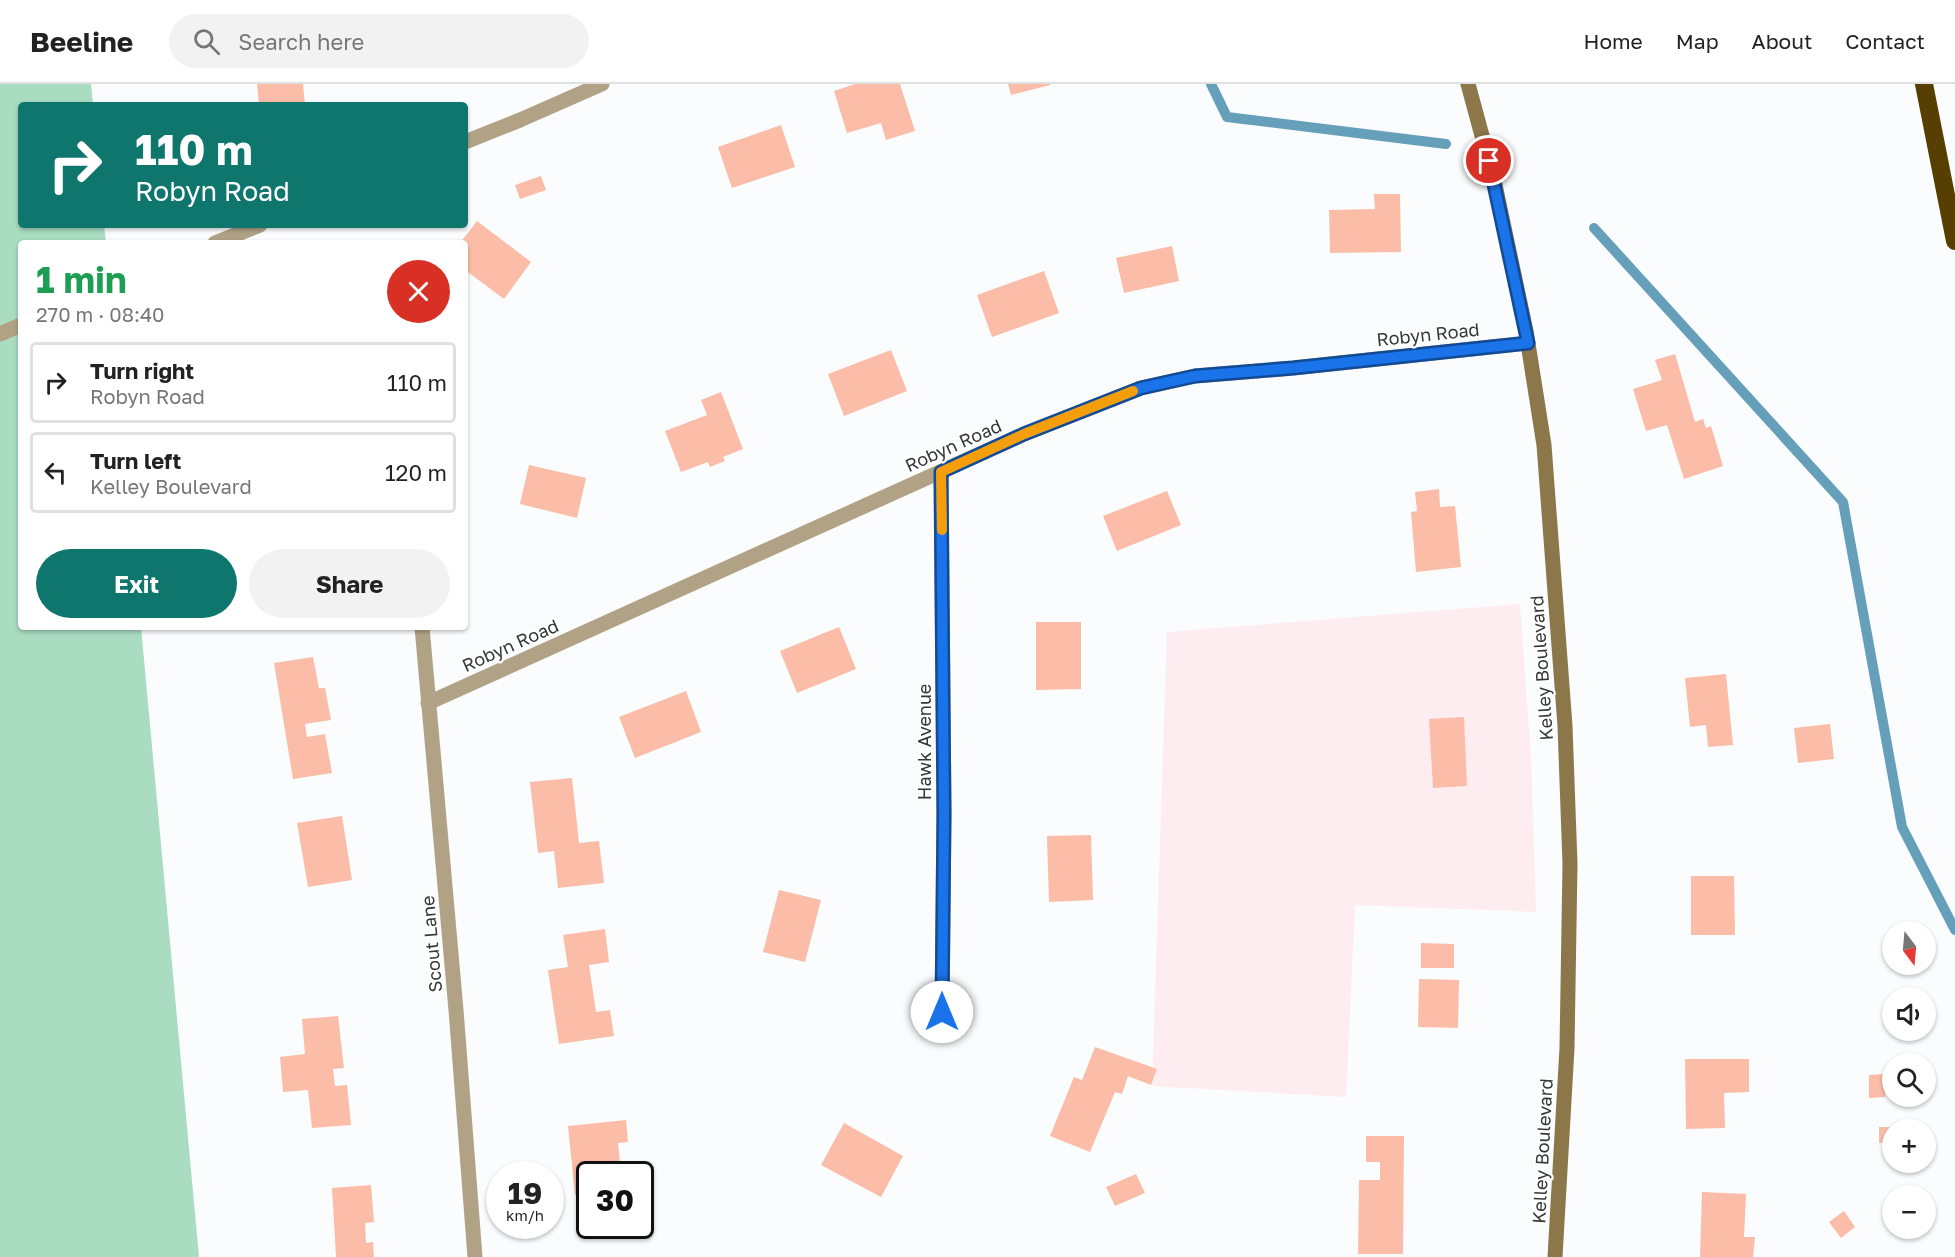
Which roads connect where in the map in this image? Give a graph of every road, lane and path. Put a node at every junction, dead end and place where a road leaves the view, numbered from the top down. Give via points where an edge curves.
1 (602, 84) edge
2 (1468, 84) edge
3 (1924, 84) edge
4 (468, 141) edge
5 (252, 228) edge
6 (222, 240) edge
7 (1955, 241) edge
8 (18, 326) edge
9 (0, 334) edge
10 (1528, 343) junction
11 (941, 472) junction
12 (422, 630) edge
13 (429, 703) junction
14 (942, 1012) dead end
15 (476, 1257) edge
16 (1555, 1257) edge

1 - 4 street
2 - 10 main road, Kelley Boulevard via 1494,180
3 - 7 highway
5 - 6 street
8 - 9 street
10 - 11 street, Robyn Road via 1195,376 1141,388
10 - 16 main road, Kelley Boulevard via 1544,445 1565,726 1569,843 1567,1048
11 - 13 street, Robyn Road
11 - 14 street, Hawk Avenue
12 - 13 street, Scout Lane
13 - 15 street, Scout Lane

